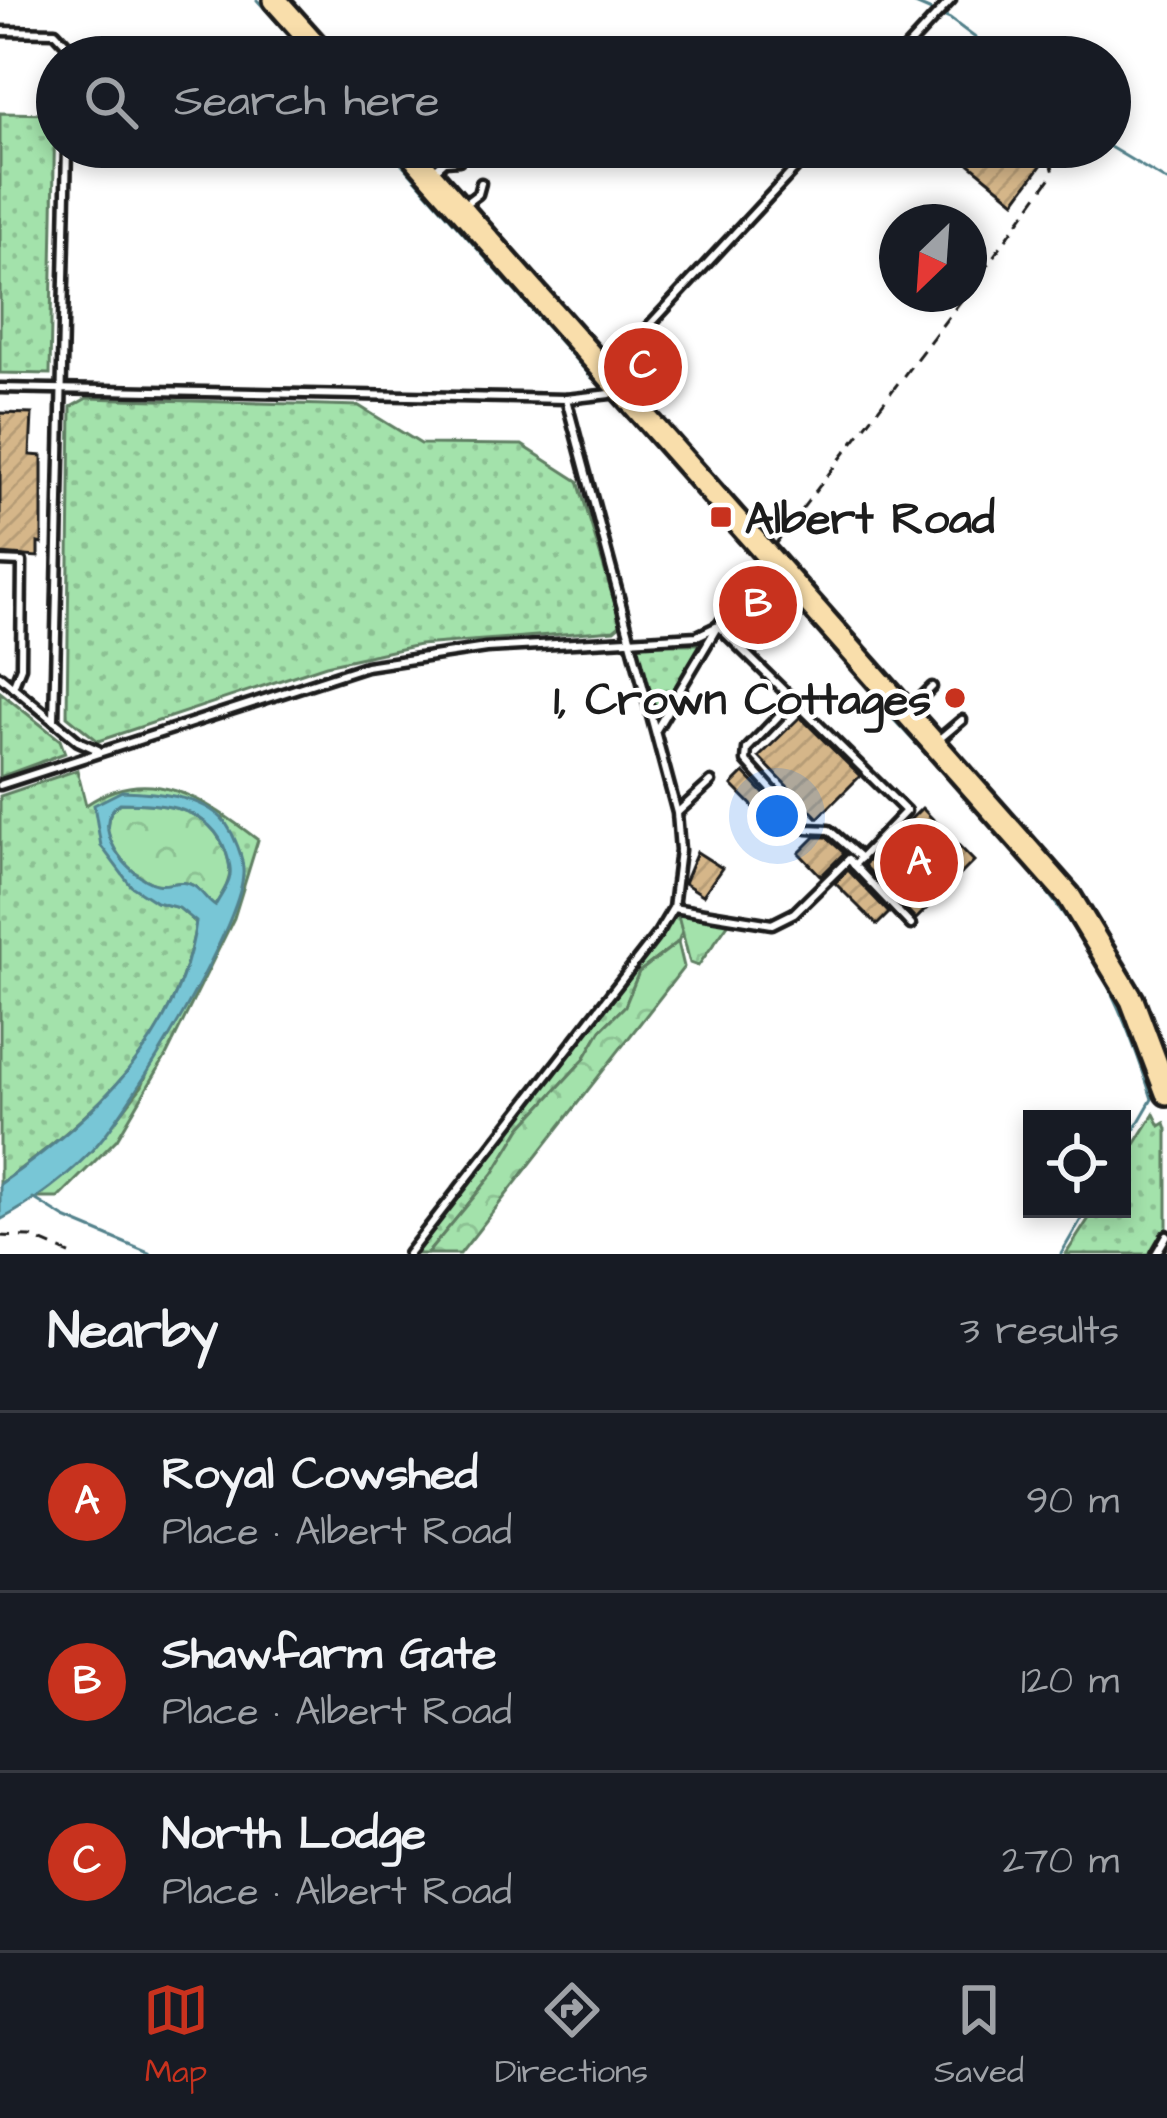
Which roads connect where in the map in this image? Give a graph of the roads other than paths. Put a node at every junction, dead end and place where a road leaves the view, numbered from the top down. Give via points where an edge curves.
1 (275, 0) edge
2 (951, 0) edge
3 (0, 31) edge
4 (60, 36) edge
5 (307, 36) edge
6 (917, 36) edge
7 (67, 168) edge
8 (425, 168) edge
9 (438, 168) edge
10 (797, 168) edge
11 (431, 175) junction
12 (481, 183) dead end
13 (461, 208) junction
14 (612, 380) junction
15 (0, 388) edge
16 (61, 389) junction
17 (566, 399) junction
18 (767, 554) junction
19 (0, 561) edge
20 (718, 626) junction
21 (629, 638) junction
22 (0, 676) edge
23 (13, 687) junction
24 (932, 687) dead end
25 (795, 699) junction
26 (908, 711) junction
27 (962, 720) dead end
28 (54, 721) junction
29 (656, 730) junction
30 (935, 742) junction
31 (101, 751) junction
32 (710, 782) dead end
33 (0, 785) edge
34 (677, 813) junction
35 (857, 861) junction
36 (673, 908) junction
37 (911, 925) dead end
38 (1167, 1093) edge
39 (1167, 1235) edge
40 (409, 1254) edge
41 (1156, 1254) edge

1 - 5 main road
2 - 6 lane
3 - 4 lane
7 - 16 lane
8 - 11 main road
9 - 11 lane
10 - 14 lane
11 - 13 main road
12 - 13 lane
13 - 14 main road
14 - 17 lane via 610,394
14 - 18 main road
15 - 16 lane
16 - 17 lane
16 - 28 lane
17 - 21 lane
18 - 20 lane
18 - 26 main road
19 - 23 lane via 22,562 21,667
20 - 21 lane via 697,636
20 - 25 lane
20 - 29 lane
21 - 29 lane
21 - 31 lane via 366,666
22 - 23 lane
23 - 28 lane
24 - 26 lane
25 - 35 lane via 906,811
25 - 35 lane via 750,746 746,761 807,829 829,830
26 - 30 main road
27 - 30 lane
28 - 31 lane
29 - 34 lane
30 - 38 main road via 1094,931 1132,1000
31 - 33 lane
32 - 34 lane
34 - 36 lane
35 - 36 lane via 772,924
35 - 37 lane
36 - 40 lane
39 - 41 lane

